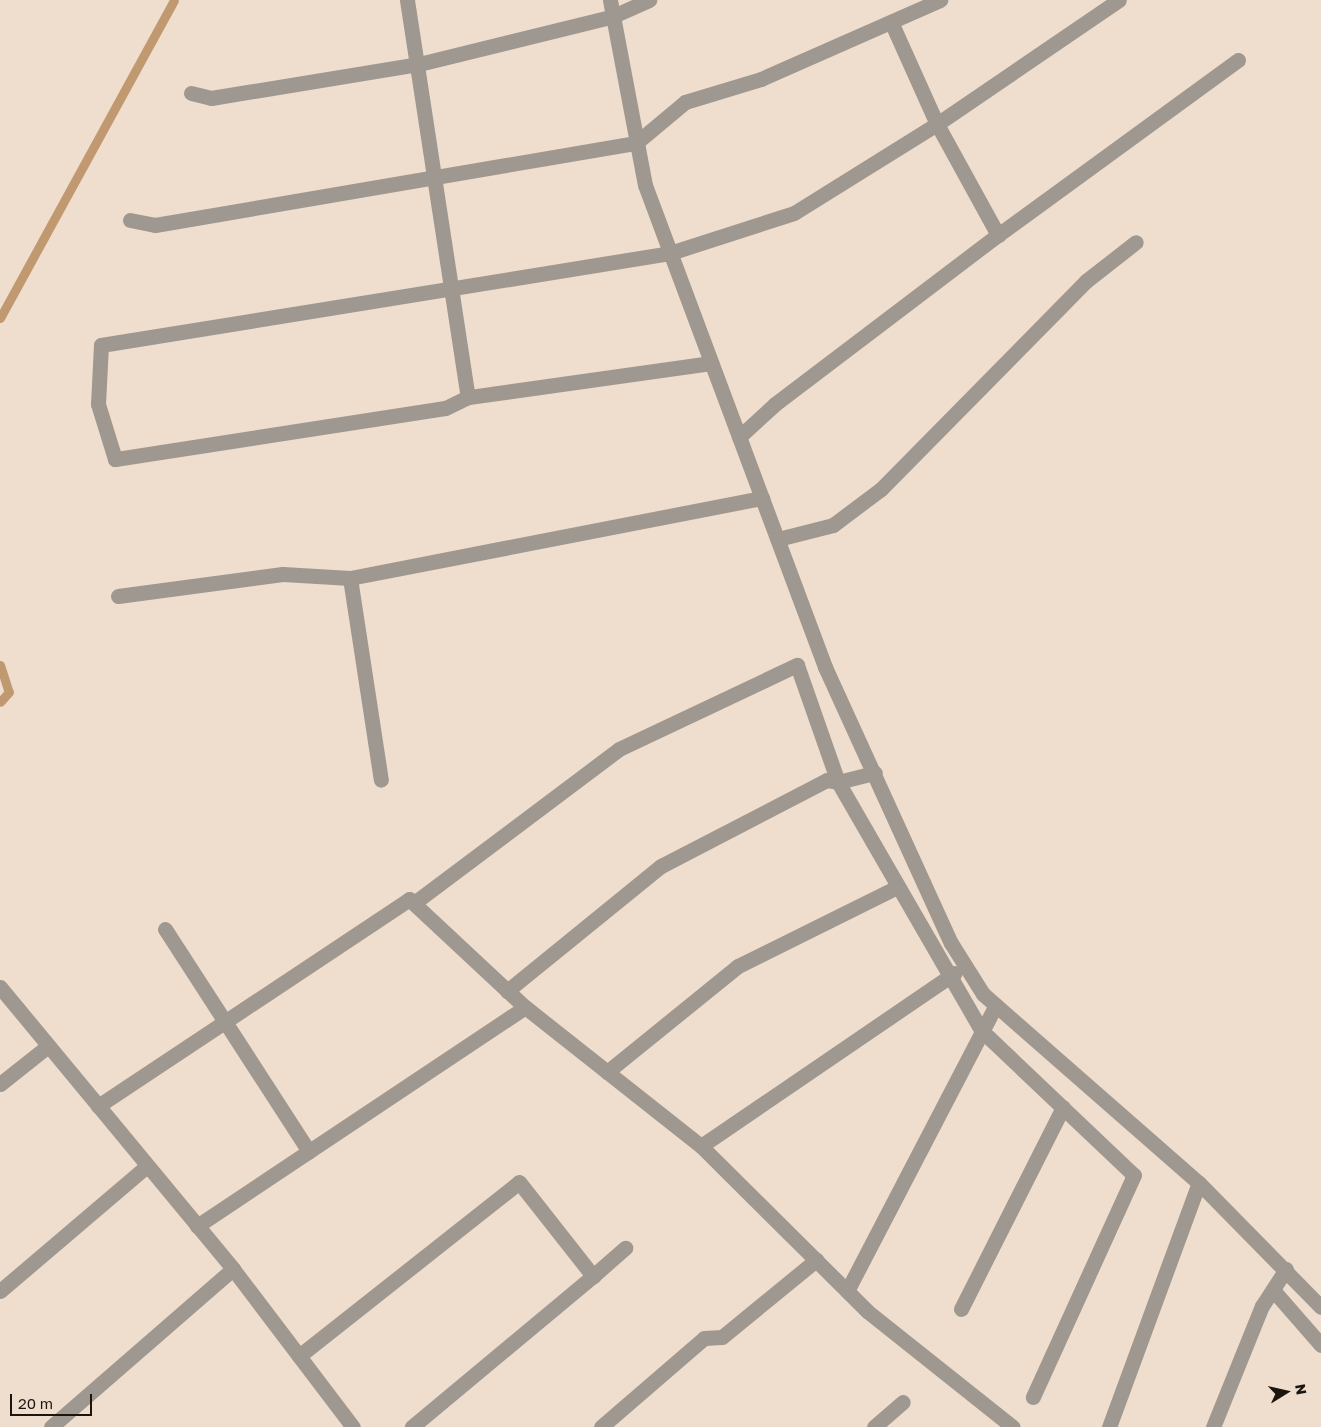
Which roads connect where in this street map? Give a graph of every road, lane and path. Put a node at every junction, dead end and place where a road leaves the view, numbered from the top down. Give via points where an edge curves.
1 (407, 0) edge
2 (610, 0) edge
3 (649, 0) edge
4 (940, 0) edge
5 (1119, 0) edge
6 (611, 17) junction
7 (892, 24) junction
8 (1238, 60) dead end
9 (419, 64) junction
10 (191, 92) dead end
11 (937, 124) junction
12 (636, 143) junction
13 (434, 178) junction
14 (130, 220) dead end
15 (998, 235) junction
16 (1136, 242) dead end
17 (670, 253) junction
18 (454, 291) junction
19 (712, 363) junction
20 (468, 397) junction
21 (739, 437) junction
22 (762, 498) junction
23 (778, 539) junction
24 (350, 578) junction
25 (118, 596) dead end
26 (875, 773) junction
27 (381, 780) dead end
28 (838, 782) junction
29 (897, 887) junction
30 (414, 903) junction
31 (165, 929) dead end
32 (966, 966) junction
33 (949, 978) junction
34 (0, 988) edge
35 (507, 991) junction
36 (996, 1005) junction
37 (525, 1007) junction
38 (225, 1022) junction
39 (982, 1031) junction
40 (48, 1046) junction
41 (606, 1072) junction
42 (0, 1084) edge
43 (98, 1106) junction
44 (1063, 1107) junction
45 (701, 1146) junction
46 (309, 1152) junction
47 (147, 1166) junction
48 (1199, 1183) junction
49 (197, 1226) junction
50 (625, 1248) dead end
51 (816, 1260) junction
52 (232, 1269) junction
53 (1286, 1269) junction
54 (594, 1276) junction
55 (1272, 1290) junction
56 (0, 1291) edge
57 (847, 1291) junction
58 (1321, 1307) edge
59 (961, 1309) dead end
60 (1321, 1345) edge
61 (299, 1356) junction
62 (1033, 1397) dead end
63 (903, 1402) dead end
64 (51, 1427) edge
65 (353, 1427) edge
66 (412, 1427) edge
67 (601, 1427) edge
68 (874, 1427) edge
69 (1013, 1427) edge
70 (1109, 1427) edge
71 (1213, 1427) edge

1 - 9 street
2 - 6 street
3 - 6 street
4 - 7 street
5 - 11 street
6 - 9 street
6 - 12 street
7 - 11 street
7 - 12 street via 761,79 685,102
8 - 15 street
9 - 10 street via 211,98
9 - 13 street
11 - 15 street
11 - 17 street via 794,213
12 - 13 street
12 - 17 street via 645,186
13 - 14 street via 156,225
13 - 18 street
15 - 21 street via 775,404
16 - 23 street via 1086,281 881,489 833,525
17 - 18 street
17 - 19 street
18 - 20 street
18 - 20 street via 101,345 98,404 115,459 445,408
19 - 20 street
19 - 21 street
21 - 22 street
22 - 23 street
22 - 24 street
23 - 26 street via 825,667
24 - 25 street via 283,574
24 - 27 street
26 - 28 street
26 - 32 street
28 - 29 street
28 - 30 street via 797,665 619,749
28 - 35 street via 827,780 661,866
29 - 33 street
29 - 41 street via 738,966
30 - 35 street
30 - 38 street via 409,899
31 - 38 street
32 - 33 street
32 - 36 street
33 - 39 street
33 - 45 street
34 - 40 street
35 - 37 street
36 - 39 street
36 - 48 street
37 - 41 street
37 - 46 street
38 - 43 street
38 - 46 street
39 - 44 street
39 - 57 street
40 - 42 street
40 - 43 street
41 - 45 street
43 - 47 street
44 - 59 street
44 - 62 street via 1134,1175
45 - 51 street
46 - 49 street
47 - 49 street
47 - 56 street
48 - 53 street
48 - 70 street
49 - 52 street
50 - 54 street
51 - 57 street
51 - 67 street via 722,1337 704,1338
52 - 61 street
52 - 64 street
53 - 55 street
53 - 58 street
54 - 61 street via 519,1182
54 - 66 street
55 - 60 street
55 - 71 street
57 - 69 street
61 - 65 street
63 - 68 street

